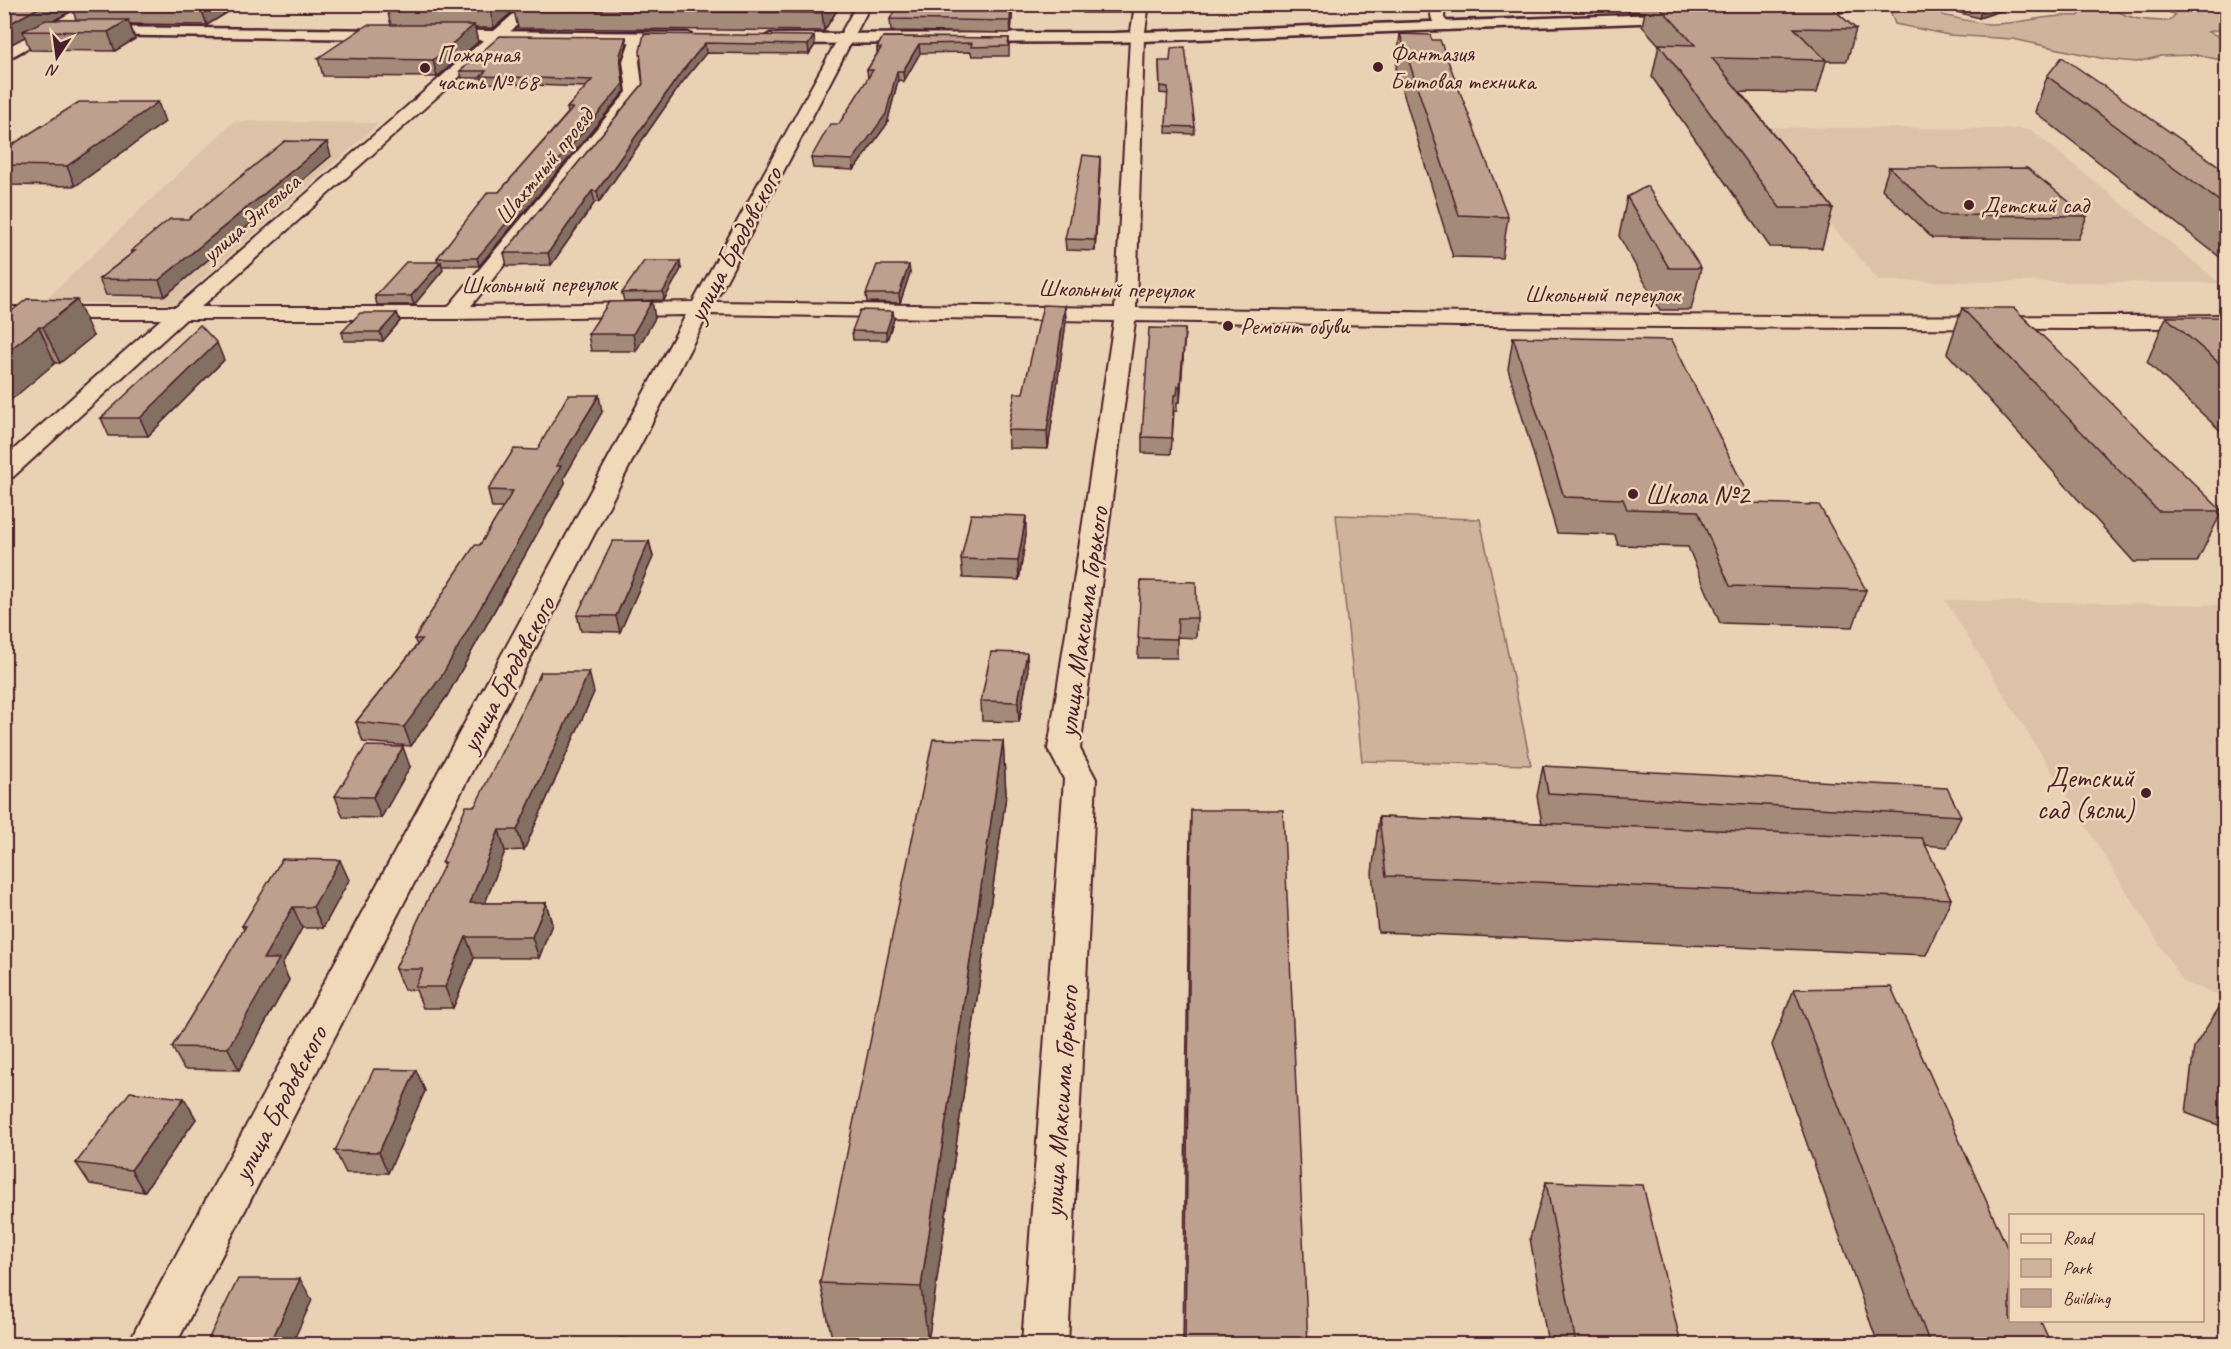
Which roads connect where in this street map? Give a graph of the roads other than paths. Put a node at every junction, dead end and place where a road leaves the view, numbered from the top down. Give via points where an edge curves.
1 (99, 4) edge
2 (534, 4) edge
3 (864, 4) edge
4 (1142, 4) edge
5 (1438, 4) edge
6 (1856, 4) edge
7 (1769, 14) edge
8 (1700, 18) edge
9 (1445, 27) junction
10 (50, 32) junction
11 (500, 36) junction
12 (638, 38) junction
13 (1137, 38) junction
14 (706, 39) edge
15 (752, 39) edge
16 (843, 40) junction
17 (4, 56) edge
18 (701, 308) junction
19 (4, 313) edge
20 (181, 313) junction
21 (454, 313) junction
22 (1125, 316) junction
23 (2226, 321) edge
24 (4, 472) edge
25 (152, 1344) edge
26 (1045, 1344) edge

1 - 10 main road
2 - 11 street, улица Энгельса
3 - 16 street, улица Бродовского
4 - 13 street, улица Максима Горького
5 - 9 street via 1437,20
6 - 7 main road
8 - 9 main road
9 - 13 main road
10 - 11 main road
10 - 17 main road
11 - 12 main road
11 - 20 street, улица Энгельса
12 - 14 main road
12 - 21 street, Шахтный проезд via 631,61 635,93
13 - 16 main road
13 - 22 street, улица Максима Горького
15 - 16 main road
16 - 18 street, улица Бродовского
18 - 21 street, Школьный переулок
18 - 22 street, Школьный переулок
18 - 25 street, улица Бродовского
19 - 20 street, Школьный переулок
20 - 21 street, Школьный переулок
20 - 24 street, улица Энгельса
22 - 23 street, Школьный переулок
22 - 26 street, улица Максима Горького via 1064,749 1080,779

